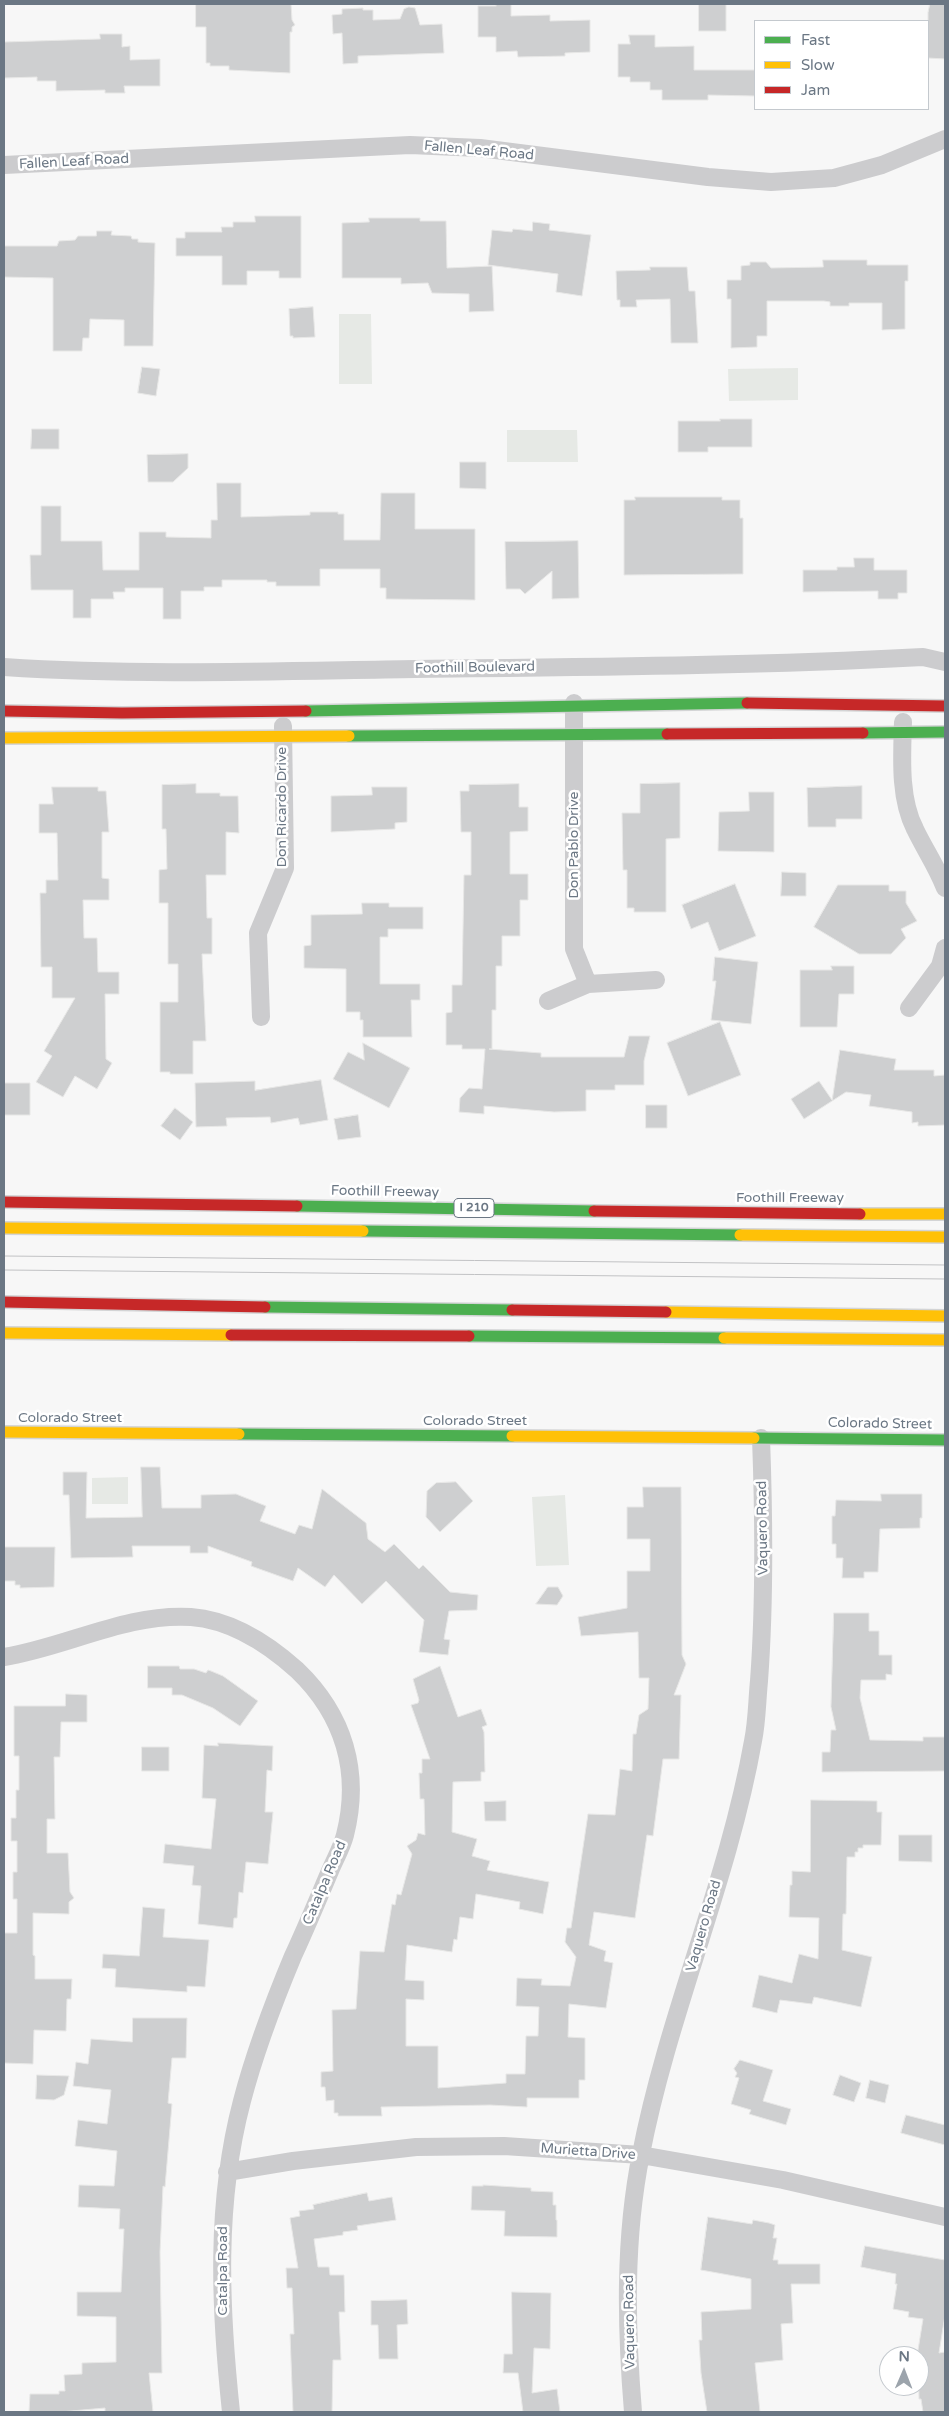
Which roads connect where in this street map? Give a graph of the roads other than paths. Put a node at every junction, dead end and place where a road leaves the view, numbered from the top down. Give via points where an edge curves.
1 (945, 139) edge
2 (4, 165) edge
3 (945, 662) edge
4 (4, 667) edge
5 (574, 704) junction
6 (904, 704) junction
7 (945, 706) edge
8 (4, 711) edge
9 (282, 712) junction
10 (903, 732) junction
11 (945, 732) edge
12 (574, 734) junction
13 (282, 735) junction
14 (4, 738) edge
15 (945, 888) edge
16 (945, 948) edge
17 (656, 980) dead end
18 (588, 984) junction
19 (548, 1001) dead end
20 (909, 1008) dead end
21 (261, 1017) dead end
22 (4, 1202) edge
23 (945, 1214) edge
24 (4, 1228) edge
25 (945, 1236) edge
26 (4, 1302) edge
27 (945, 1316) edge
28 (4, 1334) edge
29 (945, 1340) edge
30 (4, 1432) edge
31 (761, 1438) junction
32 (945, 1440) edge
33 (4, 1657) edge
34 (641, 2155) junction
35 (227, 2172) junction
36 (945, 2217) edge
37 (231, 2412) edge
38 (633, 2412) edge

1 - 2 street, Fallen Leaf Road via 882,166 834,178 771,182 480,148 410,145
3 - 4 street, Foothill Boulevard via 923,658 735,666 268,671 71,672
5 - 6 main road
5 - 9 main road
5 - 12 street, Don Pablo Drive
6 - 7 main road
6 - 10 street
8 - 9 main road
9 - 13 street, Don Ricardo Drive
10 - 11 main road
10 - 12 main road
10 - 15 street via 906,803 914,828 935,862
12 - 13 main road
12 - 18 street, Don Pablo Drive via 574,949
13 - 14 main road
13 - 21 street, Don Ricardo Drive via 285,868 258,933
16 - 20 street via 940,966
17 - 18 street
18 - 19 street
22 - 23 main road, Foothill Freeway / I 210
24 - 25 main road
26 - 27 main road
28 - 29 main road
30 - 31 main road, Colorado Street
31 - 32 main road, Colorado Street
31 - 34 street, Vaquero Road via 762,1647 754,1738 743,1792
33 - 35 street, Catalpa Road via 148,1618 193,1617 238,1629 277,1652 310,1683 336,1720 349,1759 351,1800 344,1837 268,2013 241,2102
34 - 35 street, Murietta Drive via 504,2146 416,2147
34 - 36 street, Murietta Drive via 783,2180
34 - 38 street, Vaquero Road via 631,2226 628,2292 627,2339
35 - 37 street, Catalpa Road via 220,2272

